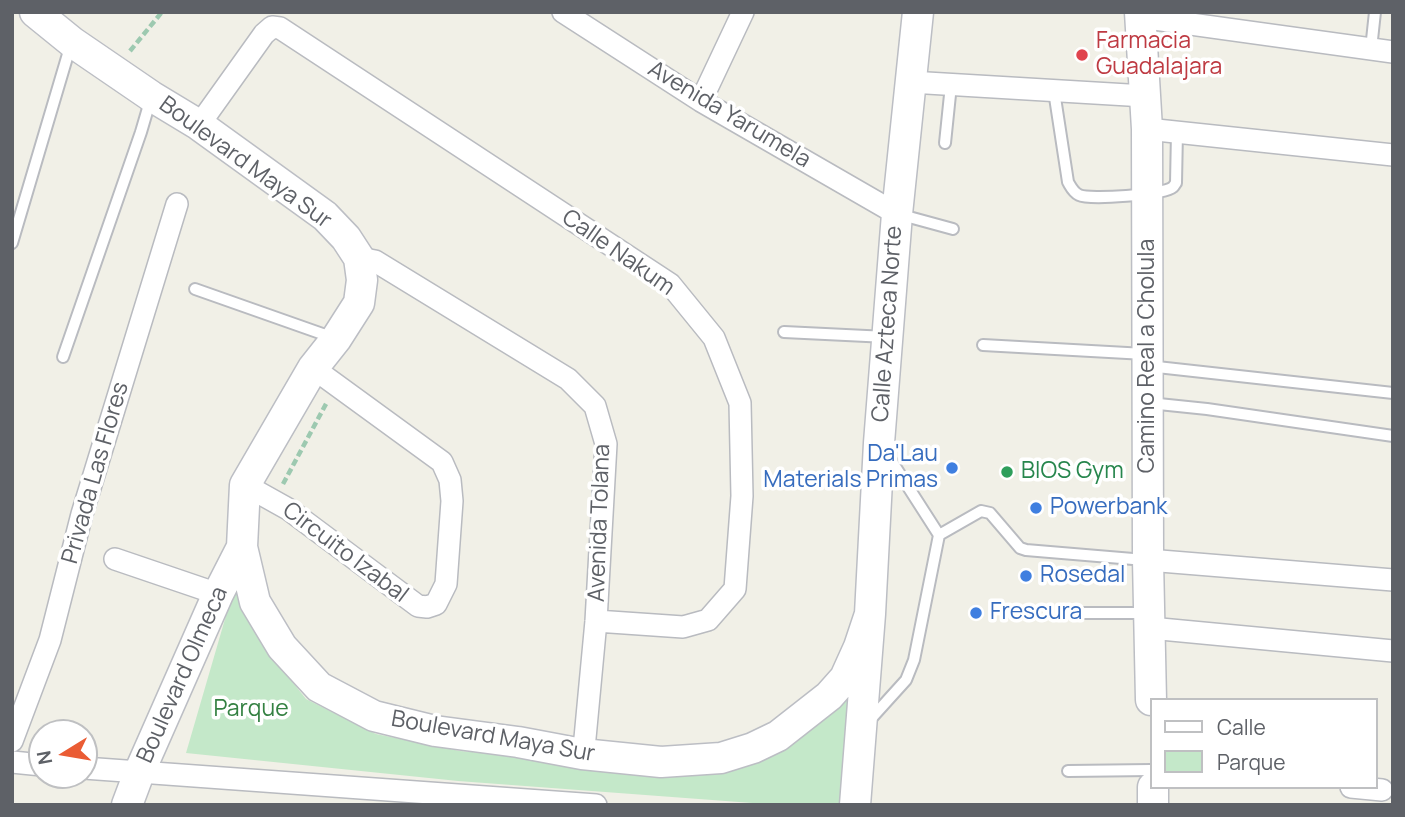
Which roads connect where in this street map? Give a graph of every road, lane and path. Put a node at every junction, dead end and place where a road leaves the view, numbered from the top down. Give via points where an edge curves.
1 (35, 12) edge
2 (162, 12) edge
3 (563, 12) edge
4 (743, 12) edge
5 (918, 12) edge
6 (1375, 12) edge
7 (1140, 15) edge
8 (72, 42) junction
9 (1371, 49) junction
10 (1393, 52) edge
11 (113, 70) junction
12 (910, 82) junction
13 (951, 85) junction
14 (1054, 91) junction
15 (151, 96) junction
16 (1145, 96) junction
17 (701, 101) junction
18 (199, 125) junction
19 (1147, 129) junction
20 (1177, 132) junction
21 (945, 143) dead end
22 (1393, 155) edge
23 (1147, 193) junction
24 (177, 204) dead end
25 (897, 214) junction
26 (953, 229) dead end
27 (12, 243) edge
28 (359, 258) junction
29 (195, 289) dead end
30 (785, 332) dead end
31 (887, 337) junction
32 (336, 339) junction
33 (984, 345) dead end
34 (63, 357) dead end
35 (1148, 360) junction
36 (325, 376) junction
37 (1393, 393) edge
38 (1147, 402) junction
39 (1393, 436) edge
40 (879, 443) junction
41 (245, 485) junction
42 (274, 500) junction
43 (939, 535) junction
44 (242, 547) junction
45 (114, 559) dead end
46 (1148, 560) junction
47 (1393, 580) edge
48 (218, 594) junction
49 (870, 614) junction
50 (1084, 614) dead end
51 (596, 621) junction
52 (1150, 621) junction
53 (1393, 651) edge
54 (1152, 698) edge
55 (860, 732) junction
56 (12, 741) edge
57 (582, 754) junction
58 (98, 769) edge
59 (1150, 770) edge
60 (1068, 771) dead end
61 (139, 773) junction
62 (1372, 789) edge
63 (1382, 790) dead end
64 (127, 805) edge
65 (596, 805) edge
66 (855, 805) edge

1 - 8 street, Boulevard Maya Sur
2 - 11 path
3 - 17 street, Avenida Yarumela
4 - 17 street
5 - 12 street, Calle Azteca Norte
6 - 9 lane
7 - 9 street
7 - 16 street, Camino Real a Cholula
8 - 11 street, Boulevard Maya Sur
8 - 27 lane
9 - 10 street
11 - 15 street, Boulevard Maya Sur
12 - 13 street
12 - 25 street, Calle Azteca Norte
13 - 14 street
13 - 21 lane
14 - 16 street
14 - 23 lane via 1073,191 1100,198
15 - 18 street, Boulevard Maya Sur
15 - 34 lane
16 - 19 street, Camino Real a Cholula
17 - 25 street, Avenida Yarumela
18 - 28 street, Boulevard Maya Sur via 325,216
18 - 51 street, Calle Nakum via 264,34 271,27 280,28 670,284 714,338 740,404 742,496 735,590 708,620 683,627
19 - 20 street
19 - 23 street, Camino Real a Cholula
20 - 22 street
20 - 23 lane via 1176,183 1170,189
23 - 35 street, Camino Real a Cholula
24 - 56 street, Privada Las Flores via 82,514 50,640
25 - 26 lane
25 - 31 street, Calle Azteca Norte
28 - 32 street, Boulevard Maya Sur via 359,303
28 - 51 street, Avenida Tolana via 375,261 568,379 595,406 606,444
29 - 32 lane
30 - 31 lane
31 - 40 street, Calle Azteca Norte
32 - 36 street, Boulevard Maya Sur
33 - 35 lane
35 - 37 lane
35 - 38 street, Camino Real a Cholula
36 - 41 street, Boulevard Maya Sur
36 - 42 path
36 - 42 street, Circuito Izabal via 442,462 452,501 446,584 436,604 418,606
38 - 39 lane
38 - 46 street, Camino Real a Cholula
40 - 43 lane
40 - 49 street, Calle Azteca Norte
41 - 42 street, Circuito Izabal
41 - 44 street, Boulevard Maya Sur
43 - 46 lane via 985,511 1026,550
43 - 55 lane via 915,660 906,680
44 - 48 street, Boulevard Olmeca
44 - 57 street, Boulevard Maya Sur via 255,602 282,647 319,687 374,716 435,731
45 - 48 street
46 - 47 street
46 - 52 street, Camino Real a Cholula
48 - 61 street, Boulevard Olmeca
49 - 55 street, Calle Azteca Norte
49 - 57 street, Boulevard Maya Sur via 845,678 801,719 764,743 721,758 697,760 662,762
50 - 52 lane
51 - 57 street, Avenida Tolana
52 - 53 street
52 - 54 street, Camino Real a Cholula
55 - 66 street, Calle Azteca Norte
58 - 61 street
59 - 60 lane
61 - 64 street, Boulevard Olmeca
61 - 65 street
62 - 63 street

